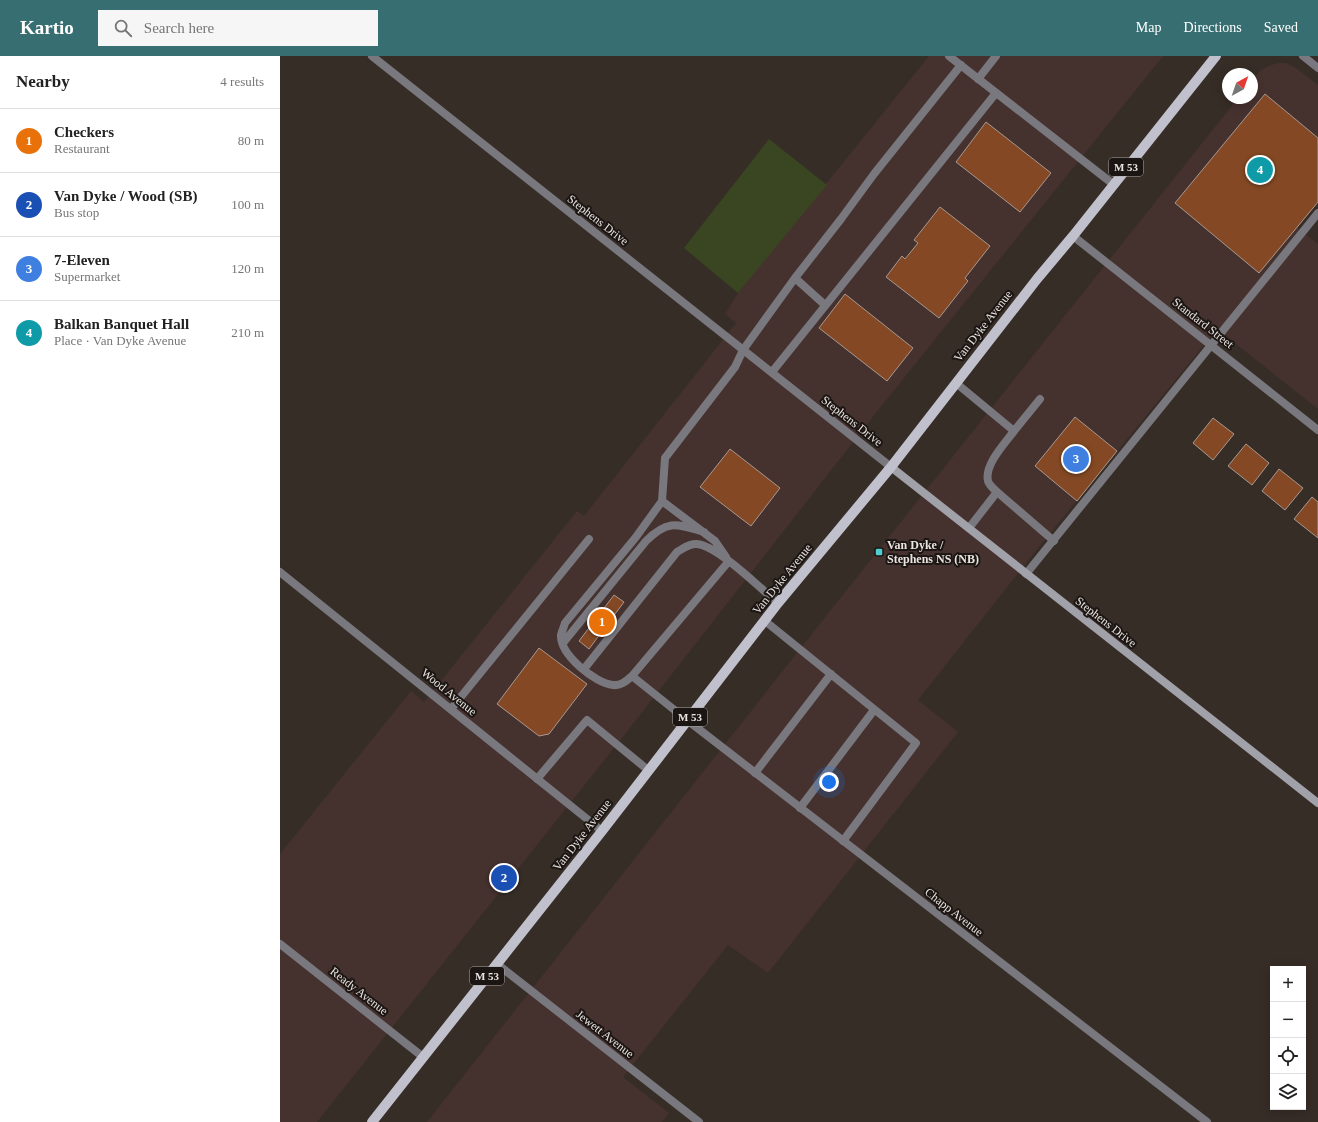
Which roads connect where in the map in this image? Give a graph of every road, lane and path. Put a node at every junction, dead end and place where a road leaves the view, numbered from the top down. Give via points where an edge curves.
1 (372, 56) edge
2 (949, 56) edge
3 (996, 56) edge
4 (1216, 56) edge
5 (1303, 56) edge
6 (961, 65) junction
7 (1318, 68) edge
8 (978, 79) junction
9 (996, 93) junction
10 (1113, 184) junction
11 (1318, 214) edge
12 (1073, 236) junction
13 (794, 278) junction
14 (825, 305) junction
15 (1212, 346) junction
16 (743, 350) junction
17 (772, 372) junction
18 (956, 383) junction
19 (1040, 399) dead end
20 (1318, 430) edge
21 (1014, 431) junction
22 (891, 467) junction
23 (998, 492) junction
24 (662, 501) junction
25 (969, 528) junction
26 (704, 532) junction
27 (589, 539) dead end
28 (1054, 541) junction
29 (729, 561) junction
30 (280, 572) edge
31 (1026, 574) junction
32 (778, 603) junction
33 (765, 620) junction
34 (563, 644) junction
35 (584, 669) junction
36 (831, 674) junction
37 (632, 676) junction
38 (451, 709) junction
39 (874, 710) junction
40 (687, 720) junction
41 (648, 770) junction
42 (756, 773) junction
43 (538, 779) junction
44 (1318, 803) edge
45 (800, 808) junction
46 (602, 831) junction
47 (843, 841) junction
48 (281, 946) edge
49 (497, 964) junction
50 (423, 1057) junction
51 (372, 1122) edge
52 (699, 1122) edge
53 (1207, 1122) edge

1 - 16 street, Stephens Drive
2 - 6 street
3 - 8 street
4 - 10 main road, Van Dyke Avenue / M 53
5 - 7 street
6 - 8 street
6 - 13 street
8 - 9 street
9 - 10 street
9 - 14 street
10 - 12 main road, Van Dyke Avenue / M 53
11 - 15 street
12 - 15 street, Standard Street
12 - 18 main road, Van Dyke Avenue / M 53
13 - 14 street
13 - 16 street
14 - 17 street
15 - 20 street, Standard Street
15 - 28 street
16 - 17 street, Stephens Drive
16 - 24 street via 735,367 665,458
17 - 22 street, Stephens Drive
18 - 21 street
18 - 22 main road, Van Dyke Avenue / M 53
19 - 21 street
21 - 23 street via 997,453 989,469 988,483
22 - 25 street, Stephens Drive
22 - 32 main road, Van Dyke Avenue / M 53
23 - 25 street
23 - 28 street
24 - 26 street
24 - 34 street via 636,537 565,623 561,636
25 - 31 street, Stephens Drive
26 - 29 street via 715,541
26 - 34 street via 678,524 656,531
27 - 38 street
28 - 31 street
29 - 32 street
29 - 35 street via 698,544 688,545 677,552
29 - 37 street
30 - 38 street, Wood Avenue
31 - 44 street, Stephens Drive
32 - 33 main road, Van Dyke Avenue / M 53
33 - 36 street
33 - 40 main road, Van Dyke Avenue / M 53
34 - 35 street via 573,660
35 - 37 street via 597,680 613,685 624,684
36 - 39 street
36 - 42 street
37 - 40 street, Chapp Avenue
38 - 43 street, Wood Avenue
39 - 45 street
39 - 47 street via 916,743
40 - 41 main road, Van Dyke Avenue / M 53
40 - 42 street, Chapp Avenue
41 - 43 street via 587,720
41 - 46 main road, Van Dyke Avenue / M 53
42 - 45 street, Chapp Avenue
43 - 46 street, Wood Avenue
45 - 47 street, Chapp Avenue
46 - 49 main road, Van Dyke Avenue / M 53
47 - 53 street, Chapp Avenue
48 - 50 street, Ready Avenue
49 - 50 main road, Van Dyke Avenue / M 53
49 - 52 street, Jewett Avenue
50 - 51 main road, Van Dyke Avenue / M 53

